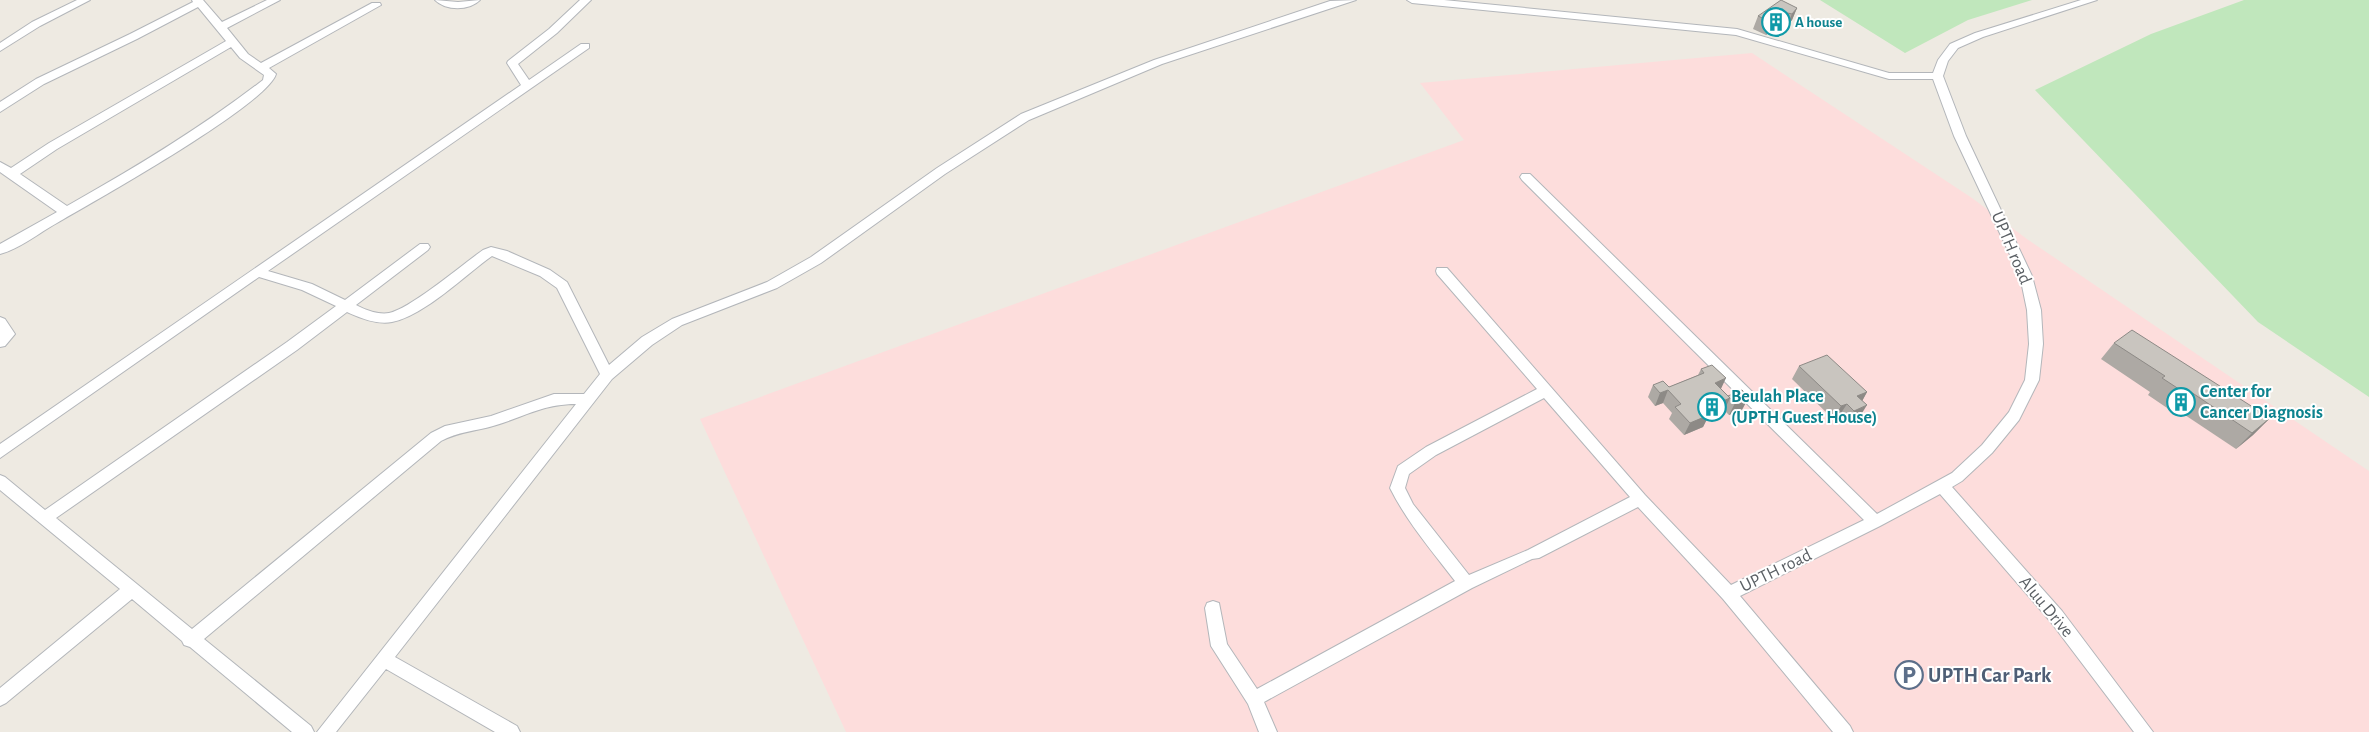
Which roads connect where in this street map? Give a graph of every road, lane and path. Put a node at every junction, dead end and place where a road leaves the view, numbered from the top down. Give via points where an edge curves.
1 (85, 0) edge
2 (275, 0) edge
3 (440, 0) edge
4 (475, 0) edge
5 (586, 0) edge
6 (1351, 0) edge
7 (1412, 0) edge
8 (2092, 0) edge
9 (197, 1) edge
10 (376, 5) dead end
11 (221, 27) junction
12 (232, 42) junction
13 (585, 46) dead end
14 (0, 48) edge
15 (262, 67) junction
16 (1937, 76) junction
17 (527, 86) junction
18 (0, 108) edge
19 (0, 166) edge
20 (11, 174) junction
21 (1526, 177) dead end
22 (65, 211) junction
23 (424, 247) dead end
24 (0, 250) edge
25 (1442, 271) dead end
26 (257, 272) junction
27 (346, 307) junction
28 (0, 322) edge
29 (0, 342) edge
30 (607, 375) junction
31 (1546, 391) junction
32 (588, 399) junction
33 (0, 452) edge
34 (0, 481) edge
35 (1942, 486) junction
36 (1640, 499) junction
37 (45, 518) junction
38 (1875, 522) junction
39 (1466, 583) junction
40 (131, 590) junction
41 (1729, 594) junction
42 (1213, 608) dead end
43 (190, 640) junction
44 (384, 659) junction
45 (0, 698) edge
46 (1254, 699) junction
47 (305, 732) edge
48 (326, 732) edge
49 (511, 732) edge
50 (1268, 732) edge
51 (1844, 732) edge
52 (2144, 732) edge

1 - 14 street via 36,24
2 - 11 street
3 - 4 street via 456,7
5 - 17 street via 512,63
6 - 30 street via 1158,62 1025,117 941,171 816,260 772,285 677,322 647,341
7 - 16 street via 1737,32 1889,76
8 - 16 street via 1979,35 1954,46 1943,60
9 - 11 street
9 - 18 street via 113,47 48,76
10 - 15 street
11 - 12 street
12 - 15 street via 244,56
12 - 20 street via 53,146
13 - 17 street
15 - 22 street via 270,74 268,81 229,114 170,153
16 - 35 street, UPTH road via 1960,136 2026,276 2034,310 2036,344 2032,380 2014,416 1981,454 1957,477
17 - 26 street
19 - 20 street
20 - 22 street
21 - 38 street
22 - 24 street
23 - 27 street
25 - 31 street
26 - 27 street via 307,287
26 - 33 street
27 - 30 street via 379,318 396,317 412,309 487,253 495,252 545,272 562,285
27 - 37 street
28 - 29 street via 8,334
30 - 32 street
31 - 36 street
31 - 39 street via 1431,451 1403,470 1397,488 1408,508
32 - 43 street via 554,398 436,437
32 - 44 street
34 - 37 street
35 - 38 street, UPTH road
35 - 52 street, Aluu Drive via 2056,616
36 - 39 street
36 - 41 street
37 - 40 street
38 - 41 street, UPTH road
39 - 46 street
40 - 43 street
40 - 45 street
41 - 51 street
42 - 46 street via 1219,646
43 - 47 street
44 - 48 street
44 - 49 street
46 - 50 street

